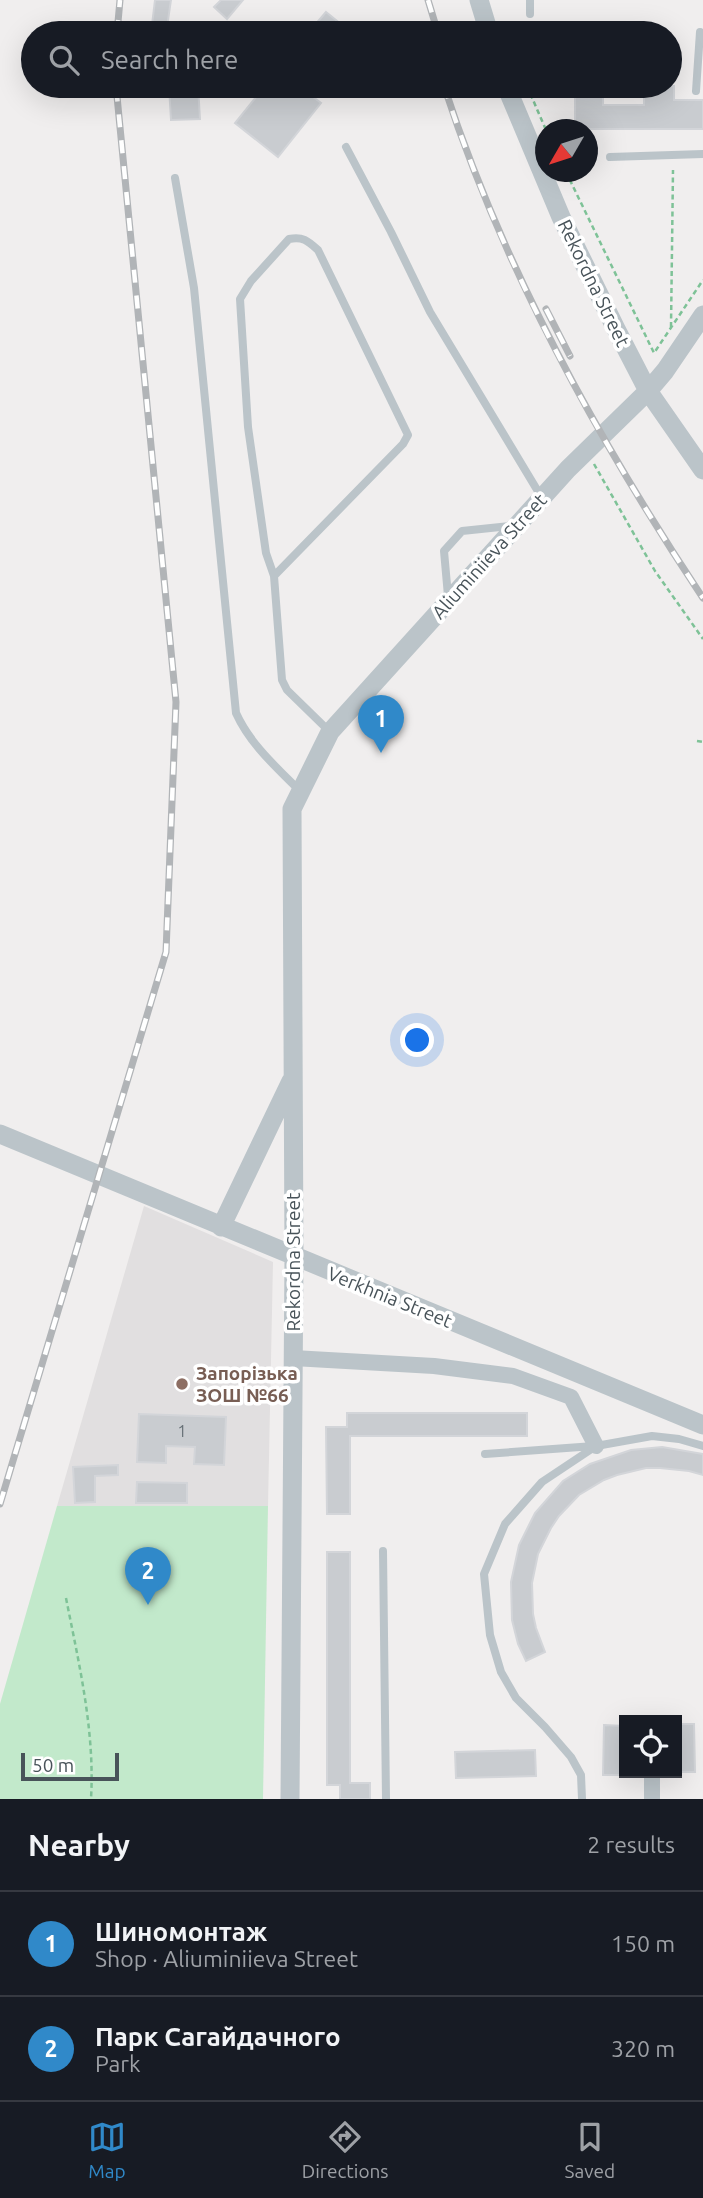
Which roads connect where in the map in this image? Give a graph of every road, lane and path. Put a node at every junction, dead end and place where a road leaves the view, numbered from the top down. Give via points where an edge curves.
1 (480, 0) edge
2 (530, 0) edge
3 (530, 14) dead end
4 (486, 21) edge
5 (700, 32) dead end
6 (696, 91) dead end
7 (511, 98) edge
8 (532, 98) edge
9 (540, 119) edge
10 (346, 147) dead end
11 (703, 155) edge
12 (610, 157) dead end
13 (673, 170) dead end
14 (175, 178) dead end
15 (571, 182) edge
16 (703, 280) edge
17 (703, 315) edge
18 (671, 330) junction
19 (648, 391) junction
20 (589, 447) junction
21 (703, 470) edge
22 (542, 498) junction
23 (517, 526) junction
24 (274, 576) junction
25 (448, 602) junction
26 (703, 639) edge
27 (330, 732) junction
28 (696, 741) dead end
29 (703, 743) edge
30 (297, 801) junction
31 (293, 1077) junction
32 (0, 1134) edge
33 (221, 1227) junction
34 (294, 1257) junction
35 (293, 1358) junction
36 (703, 1425) edge
37 (596, 1446) junction
38 (703, 1446) edge
39 (485, 1454) dead end
40 (383, 1551) dead end
41 (66, 1598) dead end
42 (652, 1778) edge
43 (91, 1799) edge
44 (290, 1799) edge
45 (386, 1799) edge
46 (582, 1799) edge
47 (652, 1799) edge

1 - 4 street
2 - 3 lane
5 - 6 lane
7 - 19 street, Rekordna Street via 561,218
8 - 9 path
10 - 22 lane via 430,312
11 - 12 lane
13 - 18 path
14 - 30 lane via 194,288 236,713 242,728
15 - 18 path via 654,353
16 - 18 path
17 - 19 street, Aliuminiieva Street
19 - 20 street, Aliuminiieva Street
19 - 21 street, Rekordna Street
20 - 22 street, Aliuminiieva Street
20 - 26 path via 596,468 654,571
22 - 23 street, Aliuminiieva Street
23 - 25 street, Aliuminiieva Street
23 - 25 lane via 462,531 444,551
24 - 24 lane via 266,553 248,428 240,299 289,239 297,237 306,238 318,250 408,435
24 - 27 lane via 282,680
25 - 27 street, Aliuminiieva Street
27 - 30 street, Aliuminiieva Street
28 - 29 path
30 - 31 street, Rekordna Street
31 - 33 street
31 - 34 street, Rekordna Street
32 - 33 street, Verkhnia Street
33 - 34 street, Verkhnia Street
34 - 35 street, Rekordna Street
34 - 36 street, Verkhnia Street
35 - 37 street via 434,1366 513,1376 571,1397
35 - 44 street, Rekordna Street
37 - 38 lane via 652,1436
37 - 39 lane
37 - 46 lane via 542,1482 505,1524 484,1574 490,1635 501,1672 516,1698 571,1756 581,1774
40 - 45 lane
41 - 43 path via 90,1731
42 - 47 street

